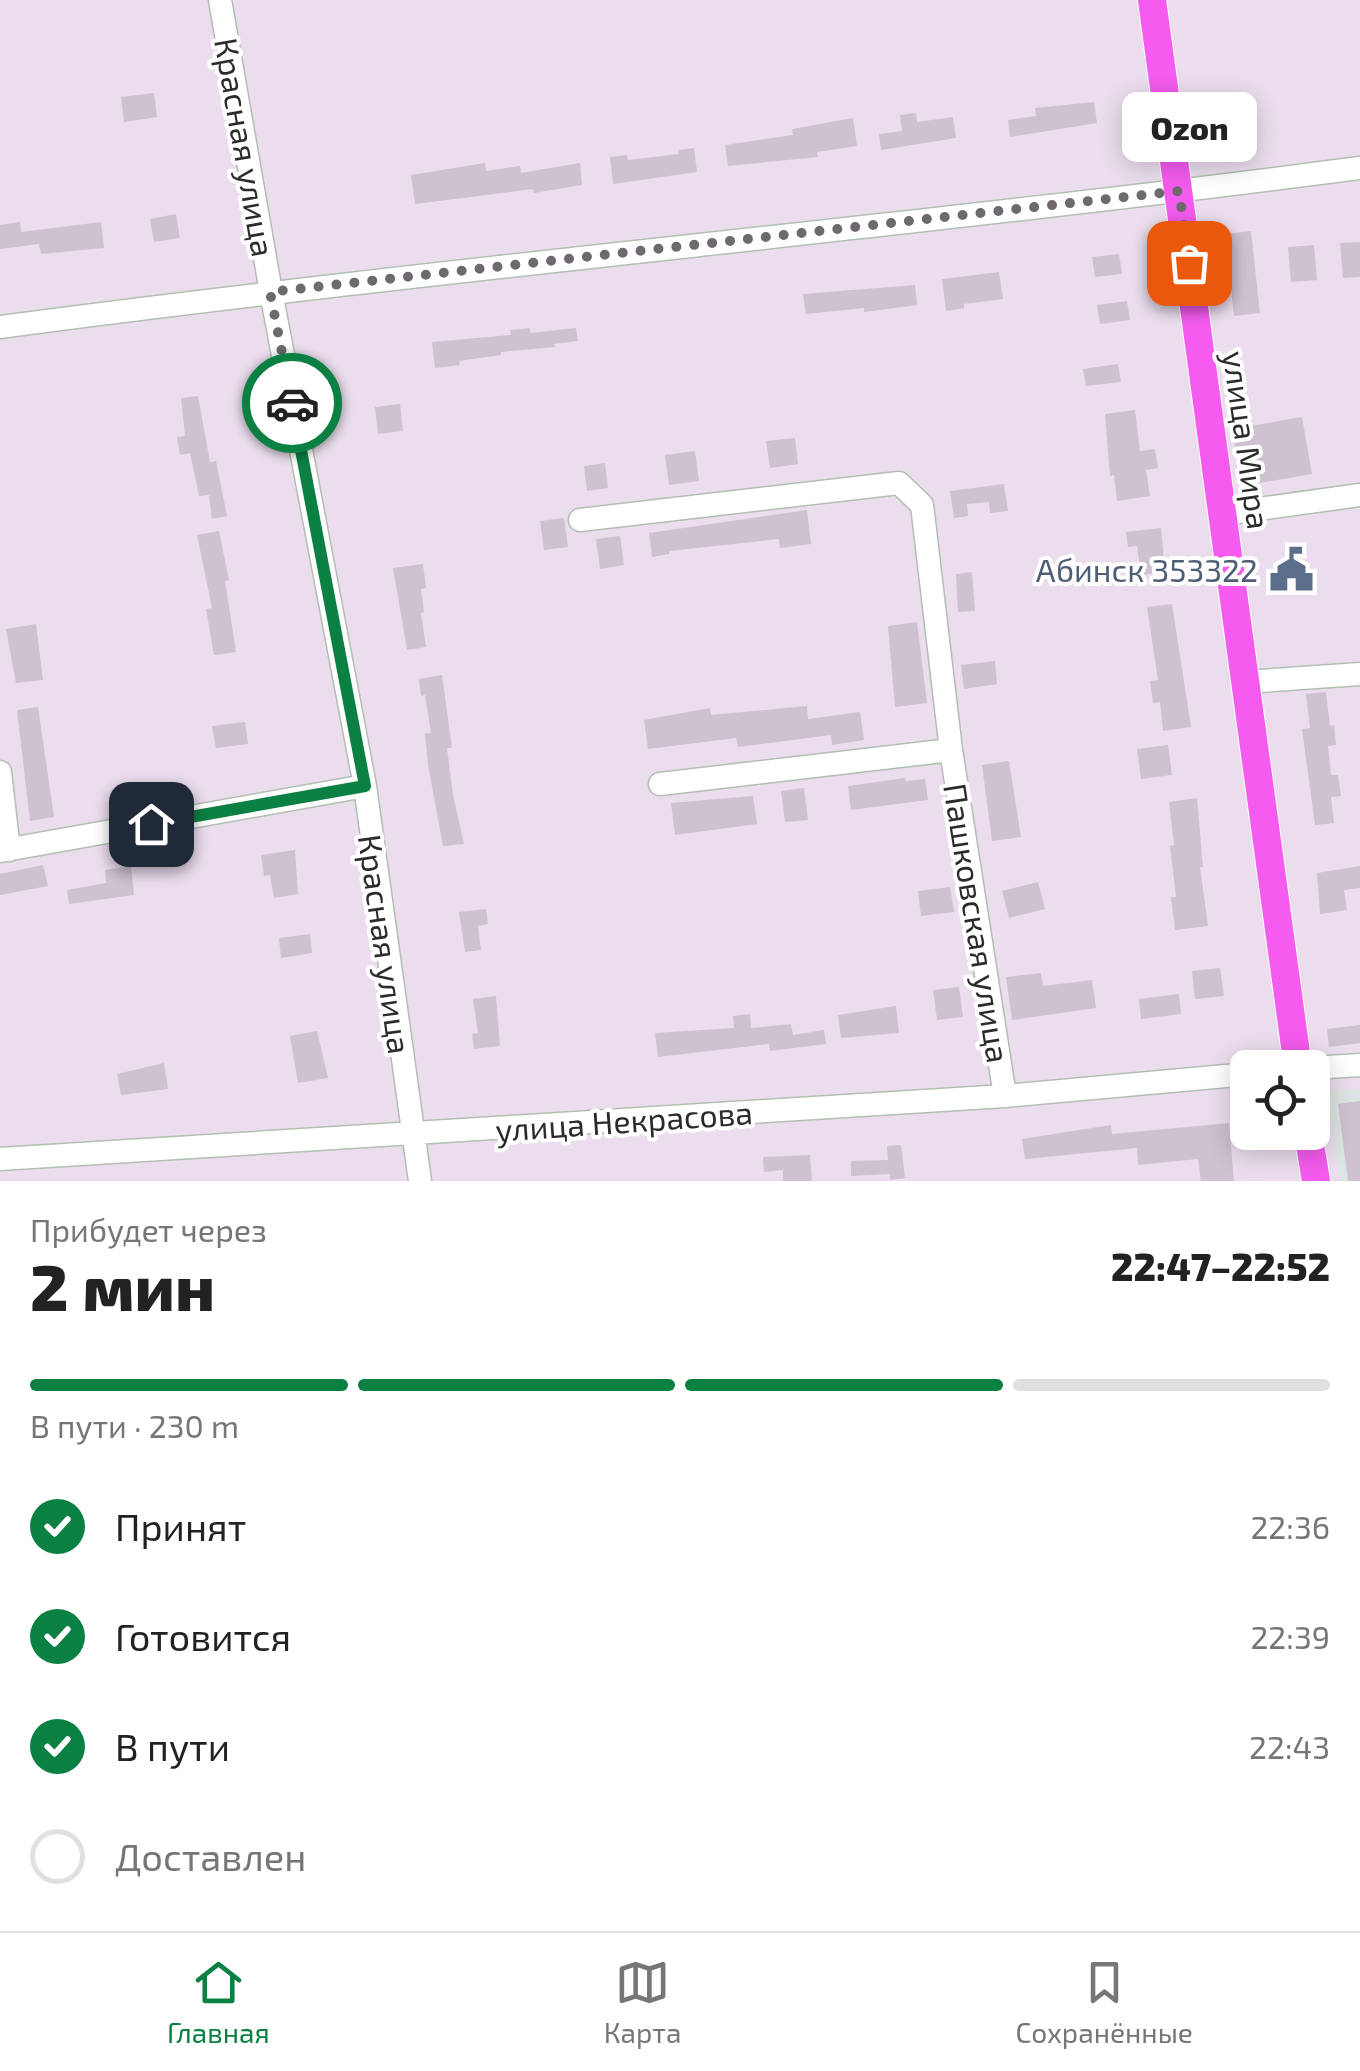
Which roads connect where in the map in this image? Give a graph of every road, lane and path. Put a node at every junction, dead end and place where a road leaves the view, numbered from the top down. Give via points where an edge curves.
1 (220, 0) edge
2 (1152, 0) edge
3 (1360, 168) edge
4 (1179, 191) junction
5 (270, 292) junction
6 (0, 328) edge
7 (1360, 496) edge
8 (1223, 514) junction
9 (580, 520) dead end
10 (1360, 674) edge
11 (1246, 682) junction
12 (950, 750) junction
13 (0, 772) edge
14 (660, 784) dead end
15 (365, 786) junction
16 (4, 851) edge
17 (1296, 1050) edge
18 (1360, 1065) edge
19 (1330, 1067) edge
20 (1230, 1076) edge
21 (1005, 1096) junction
22 (412, 1134) junction
23 (1311, 1150) edge
24 (0, 1159) edge
25 (420, 1181) edge
26 (1316, 1181) edge

1 - 5 street, Красная улица
2 - 4 main road, улица Мира
3 - 4 street
4 - 5 street
4 - 8 main road, улица Мира
5 - 6 street
5 - 15 street, Красная улица
7 - 8 street
8 - 11 main road, улица Мира
9 - 12 street, Пашковская улица via 899,483 922,505
10 - 11 street
11 - 17 main road, улица Мира
12 - 14 street, Пашковская улица
12 - 21 street, Пашковская улица
13 - 16 street
15 - 16 street
15 - 22 street, Красная улица
18 - 19 street
20 - 21 street, улица Некрасова
21 - 22 street, улица Некрасова
22 - 24 street, улица Некрасова
22 - 25 street, Красная улица
23 - 26 main road

